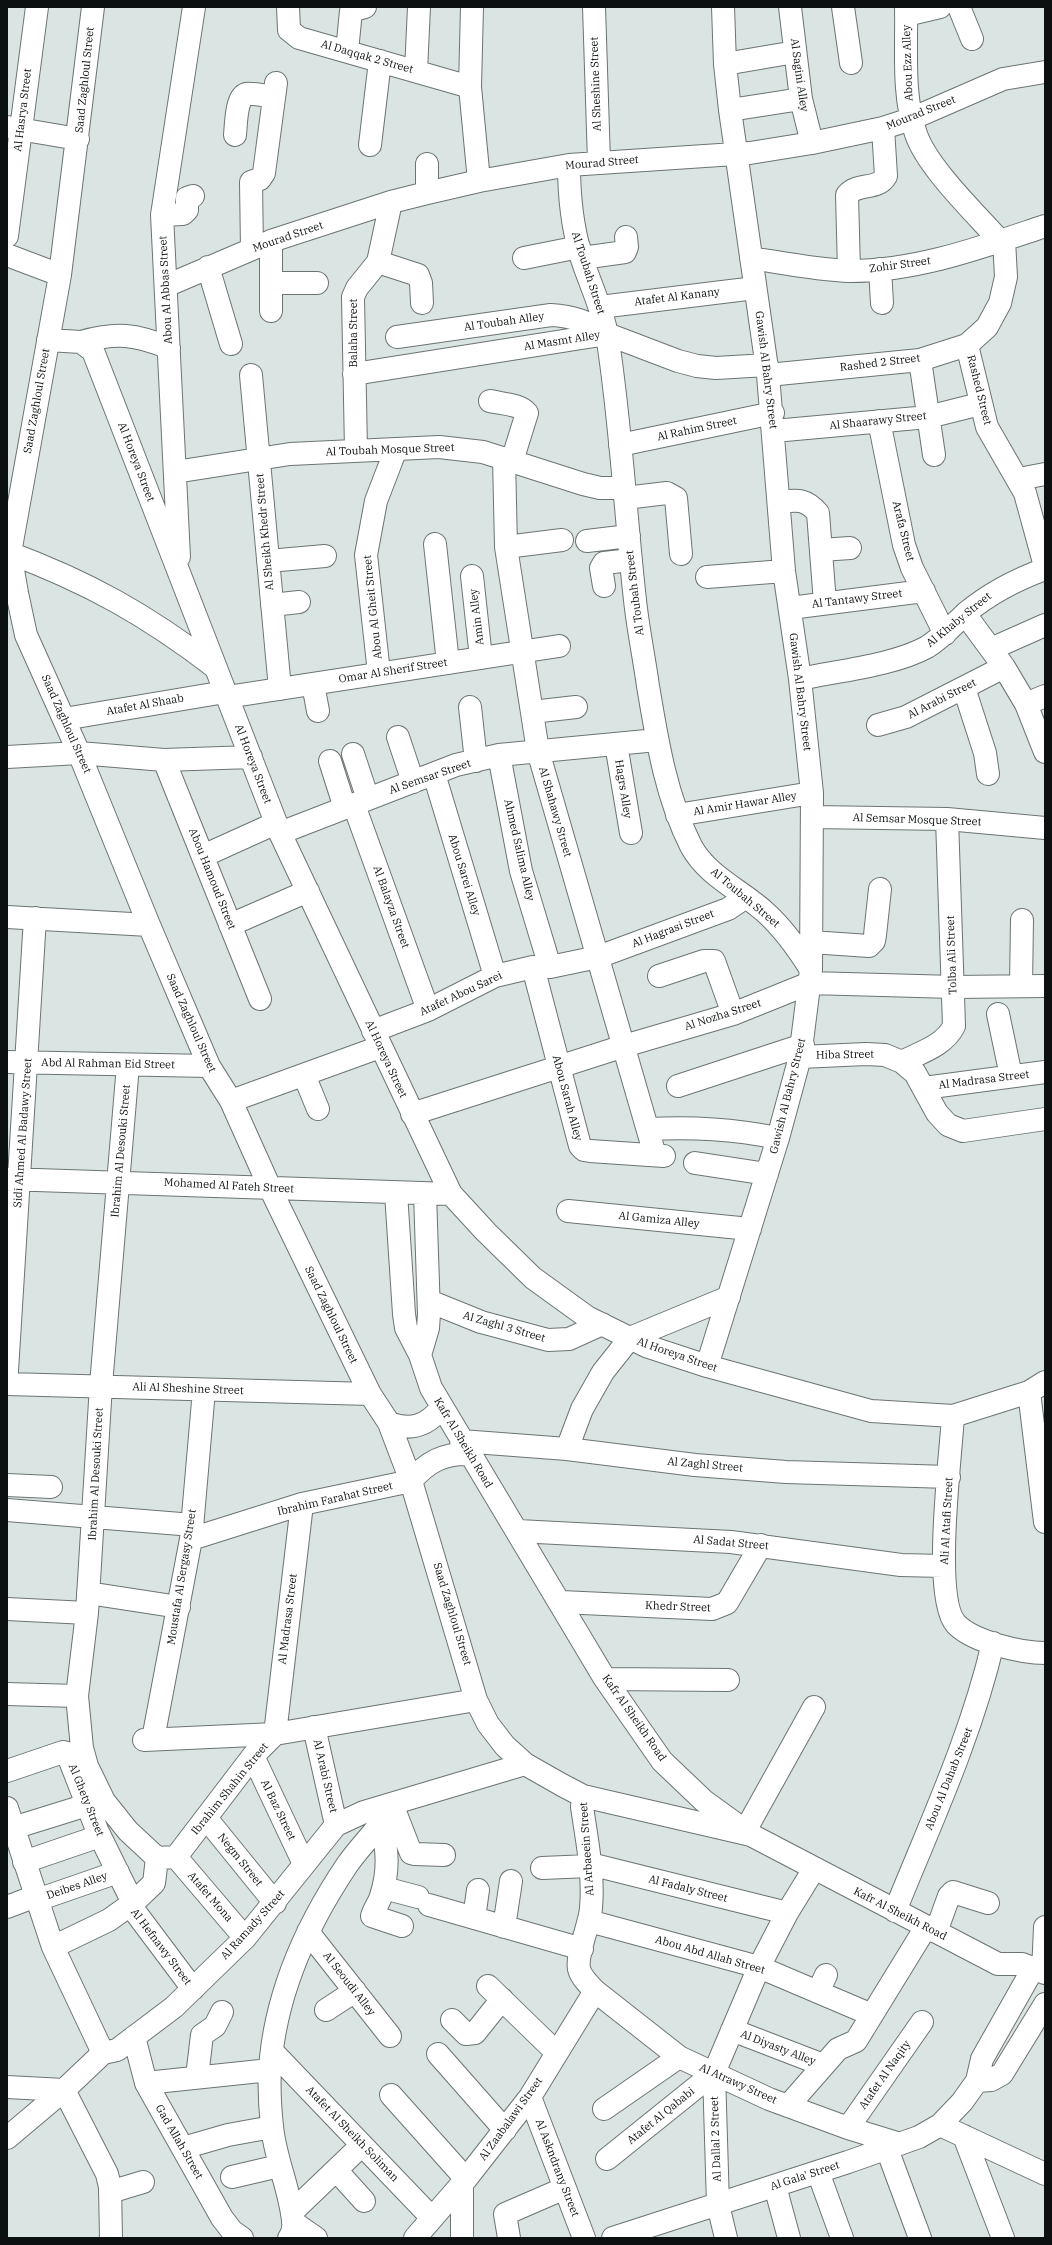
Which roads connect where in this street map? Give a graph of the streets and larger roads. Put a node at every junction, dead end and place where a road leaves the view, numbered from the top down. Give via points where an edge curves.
1 (37, 7) edge
2 (93, 7) edge
3 (194, 7) edge
4 (288, 7) edge
5 (365, 7) edge
6 (419, 7) edge
7 (472, 7) edge
8 (594, 7) edge
9 (723, 7) edge
10 (790, 7) edge
11 (843, 7) edge
12 (940, 7) edge
13 (959, 7) edge
14 (906, 11) edge
15 (972, 39) dead end
16 (347, 52) junction
17 (795, 52) junction
18 (380, 61) junction
19 (851, 63) dead end
20 (725, 64) junction
21 (416, 71) junction
22 (1045, 72) edge
23 (470, 87) junction
24 (801, 99) junction
25 (730, 110) junction
26 (911, 119) junction
27 (14, 128) edge
28 (883, 128) junction
29 (235, 135) dead end
30 (78, 139) junction
31 (812, 143) junction
32 (370, 145) dead end
33 (736, 153) junction
34 (599, 162) junction
35 (427, 164) dead end
36 (569, 165) junction
37 (479, 181) junction
38 (427, 193) junction
39 (193, 196) dead end
40 (391, 202) junction
41 (162, 215) junction
42 (1045, 226) edge
43 (7, 236) edge
44 (626, 237) dead end
45 (1002, 240) junction
46 (262, 245) junction
47 (580, 253) junction
48 (7, 255) edge
49 (524, 258) dead end
50 (751, 258) junction
51 (378, 262) junction
52 (208, 267) junction
53 (880, 269) junction
54 (849, 271) junction
55 (60, 275) junction
56 (271, 283) junction
57 (317, 283) dead end
58 (166, 286) junction
59 (755, 288) junction
60 (882, 302) dead end
61 (422, 303) dead end
62 (600, 307) junction
63 (271, 311) dead end
64 (606, 334) junction
65 (397, 337) dead end
66 (48, 340) junction
67 (81, 342) junction
68 (231, 344) dead end
69 (967, 345) junction
70 (169, 348) junction
71 (920, 360) junction
72 (768, 370) junction
73 (354, 374) junction
74 (251, 375) dead end
75 (490, 401) dead end
76 (980, 404) junction
77 (928, 416) junction
78 (879, 421) junction
79 (773, 422) junction
80 (620, 445) junction
81 (396, 449) junction
82 (356, 450) junction
83 (934, 455) dead end
84 (258, 458) junction
85 (508, 460) junction
86 (175, 472) junction
87 (1045, 474) edge
88 (1019, 479) junction
89 (625, 493) junction
90 (779, 502) junction
91 (629, 536) junction
92 (562, 540) dead end
93 (587, 541) dead end
94 (435, 544) dead end
95 (506, 547) junction
96 (850, 548) dead end
97 (821, 550) junction
98 (9, 553) edge
99 (681, 554) dead end
100 (325, 556) dead end
101 (631, 560) junction
102 (268, 561) junction
103 (1045, 568) edge
104 (784, 571) junction
105 (180, 575) junction
106 (472, 576) dead end
107 (708, 577) dead end
108 (604, 586) dead end
109 (924, 591) junction
110 (299, 602) dead end
111 (825, 603) junction
112 (272, 605) junction
113 (790, 608) junction
114 (965, 614) junction
115 (1045, 625) edge
116 (945, 634) junction
117 (16, 635) edge
118 (560, 646) dead end
119 (991, 650) junction
120 (522, 652) junction
121 (481, 658) junction
122 (448, 663) junction
123 (1004, 667) junction
124 (216, 668) junction
125 (379, 673) junction
126 (800, 679) junction
127 (313, 684) junction
128 (964, 688) junction
129 (280, 689) junction
130 (226, 694) junction
131 (1035, 700) edge
132 (470, 707) dead end
133 (576, 707) dead end
134 (318, 711) dead end
135 (532, 712) junction
136 (64, 719) junction
137 (878, 725) dead end
138 (398, 737) dead end
139 (657, 740) junction
140 (616, 744) junction
141 (538, 751) junction
142 (1045, 752) edge
143 (79, 753) junction
144 (353, 754) dead end
145 (499, 755) junction
146 (7, 757) edge
147 (251, 757) junction
148 (164, 760) junction
149 (330, 761) dead end
150 (476, 761) junction
151 (434, 774) junction
152 (988, 774) dead end
153 (413, 782) junction
154 (812, 793) junction
155 (356, 804) junction
156 (677, 815) junction
157 (813, 817) junction
158 (947, 819) junction
159 (278, 828) junction
160 (1045, 828) edge
161 (631, 833) dead end
162 (203, 856) junction
163 (880, 889) dead end
164 (308, 891) junction
165 (746, 897) junction
166 (7, 918) edge
167 (35, 918) junction
168 (1022, 920) dead end
169 (149, 925) junction
170 (230, 925) junction
171 (812, 942) junction
172 (598, 957) junction
173 (542, 967) junction
174 (495, 976) junction
175 (659, 976) dead end
176 (811, 977) junction
177 (1021, 986) junction
178 (1045, 986) edge
179 (954, 987) junction
180 (260, 999) dead end
181 (428, 1010) junction
182 (733, 1014) junction
183 (998, 1014) dead end
184 (376, 1039) junction
185 (624, 1046) junction
186 (801, 1051) junction
187 (17, 1062) edge
188 (902, 1062) junction
189 (128, 1065) junction
190 (209, 1066) junction
191 (559, 1066) junction
192 (1045, 1072) edge
193 (304, 1074) junction
194 (1011, 1076) junction
195 (678, 1086) dead end
196 (924, 1088) junction
197 (230, 1101) junction
198 (318, 1109) dead end
199 (412, 1114) junction
200 (1045, 1119) edge
201 (648, 1129) junction
202 (778, 1138) junction
203 (660, 1156) joint
204 (694, 1163) dead end
205 (767, 1174) junction
206 (13, 1179) edge
207 (119, 1181) junction
208 (270, 1188) junction
209 (396, 1193) junction
210 (425, 1194) junction
211 (451, 1194) junction
212 (568, 1211) dead end
213 (750, 1229) junction
214 (729, 1297) junction
215 (429, 1300) junction
216 (602, 1324) junction
217 (579, 1335) junction
218 (630, 1338) junction
219 (420, 1355) junction
220 (564, 1357) dead end
221 (707, 1366) junction
222 (7, 1371) edge
223 (7, 1384) edge
224 (101, 1385) junction
225 (1037, 1387) edge
226 (204, 1390) junction
227 (370, 1394) junction
228 (441, 1408) junction
229 (953, 1416) junction
230 (389, 1423) junction
231 (465, 1448) junction
232 (567, 1449) junction
233 (949, 1477) junction
234 (411, 1481) junction
235 (7, 1485) edge
236 (51, 1487) dead end
237 (302, 1504) junction
238 (7, 1510) edge
239 (94, 1516) junction
240 (1045, 1522) edge
241 (192, 1532) junction
242 (518, 1532) junction
243 (761, 1545) junction
244 (943, 1566) junction
245 (561, 1602) junction
246 (87, 1603) junction
247 (179, 1607) junction
248 (7, 1609) edge
249 (993, 1643) junction
250 (1045, 1653) edge
251 (605, 1679) junction
252 (728, 1680) dead end
253 (7, 1694) edge
254 (77, 1696) junction
255 (476, 1700) junction
256 (814, 1707) dead end
257 (314, 1727) junction
258 (275, 1734) junction
259 (252, 1756) junction
260 (525, 1764) junction
261 (7, 1771) edge
262 (583, 1796) junction
263 (87, 1804) junction
264 (392, 1804) junction
265 (206, 1818) junction
266 (381, 1824) junction
267 (336, 1825) junction
268 (10, 1826) edge
269 (748, 1833) junction
270 (100, 1836) junction
271 (444, 1854) dead end
272 (166, 1858) junction
273 (24, 1862) junction
274 (304, 1864) junction
275 (590, 1865) junction
276 (542, 1868) dead end
277 (814, 1869) junction
278 (118, 1872) junction
279 (511, 1881) dead end
280 (384, 1888) junction
281 (478, 1890) dead end
282 (36, 1898) junction
283 (275, 1903) junction
284 (988, 1903) dead end
285 (131, 1904) junction
286 (7, 1907) edge
287 (895, 1911) junction
288 (787, 1913) junction
289 (474, 1918) junction
290 (589, 1921) junction
291 (402, 1926) dead end
292 (504, 1927) junction
293 (1045, 1927) edge
294 (931, 1930) junction
295 (308, 1932) junction
296 (245, 1938) junction
297 (53, 1947) junction
298 (582, 1949) junction
299 (998, 1964) junction
300 (759, 1967) junction
301 (1041, 1971) edge
302 (192, 1989) junction
303 (355, 1991) junction
304 (595, 1991) junction
305 (1020, 1994) junction
306 (1044, 2007) edge
307 (326, 2010) dead end
308 (222, 2012) dead end
309 (872, 2015) junction
310 (452, 2020) dead end
311 (922, 2022) dead end
312 (732, 2030) junction
313 (390, 2036) dead end
314 (134, 2037) junction
315 (103, 2053) junction
316 (557, 2053) junction
317 (438, 2054) dead end
318 (679, 2057) junction
319 (271, 2060) junction
320 (823, 2065) junction
321 (714, 2073) junction
322 (197, 2077) junction
323 (977, 2081) junction
324 (146, 2083) junction
325 (7, 2087) edge
326 (64, 2090) junction
327 (391, 2095) dead end
328 (530, 2097) junction
329 (788, 2106) junction
330 (604, 2109) dead end
331 (940, 2125) junction
332 (272, 2127) junction
333 (848, 2128) junction
334 (505, 2130) junction
335 (964, 2136) junction
336 (7, 2138) edge
337 (362, 2139) junction
338 (893, 2146) junction
339 (183, 2148) junction
340 (608, 2159) dead end
341 (279, 2166) junction
342 (336, 2170) junction
343 (818, 2172) junction
344 (1045, 2174) edge
345 (232, 2177) dead end
346 (464, 2181) junction
347 (143, 2182) dead end
348 (775, 2186) junction
349 (565, 2188) junction
350 (110, 2192) junction
351 (364, 2201) dead end
352 (718, 2205) junction
353 (432, 2218) junction
354 (291, 2224) edge
355 (653, 2232) edge
356 (618, 2237) edge
357 (111, 2238) edge
358 (242, 2238) edge
359 (316, 2238) edge
360 (416, 2238) edge
361 (462, 2238) edge
362 (509, 2238) edge
363 (584, 2238) edge
364 (726, 2238) edge
365 (789, 2238) edge
366 (842, 2238) edge
367 (920, 2238) edge
368 (1003, 2238) edge

1 - 27 street, Al Hasrya Street
2 - 30 street, Saad Zaghloul Street
3 - 41 street, Abou Al Abbas Street
4 - 16 street, Al Daqqak 2 Street via 289,30 293,35
5 - 16 street via 352,11
6 - 21 street
7 - 23 street
8 - 34 street, Al Sheshine Street
9 - 20 street, Gawish Al Bahry Street
10 - 17 street, Al Sagini Alley
11 - 19 street
12 - 14 street
13 - 15 street
14 - 26 street, Abou Ezz Alley
16 - 18 street, Al Daqqak 2 Street
17 - 20 street
17 - 24 street, Al Sagini Alley
18 - 21 street, Al Daqqak 2 Street
18 - 32 street
20 - 25 street, Gawish Al Bahry Street
21 - 23 street, Al Daqqak 2 Street
22 - 26 street, Mourad Street via 1003,79
23 - 37 street
24 - 25 street
24 - 31 street, Al Sagini Alley
25 - 33 street, Gawish Al Bahry Street
26 - 28 street, Mourad Street
26 - 45 street, Abou Ezz Alley via 923,150 933,164
27 - 30 street
27 - 43 street, Al Hasrya Street
28 - 31 street, Mourad Street
28 - 54 street via 886,176 878,184 857,188 847,195
29 - 46 street via 238,102 241,97 275,90 264,173 260,179 251,182
30 - 55 street, Saad Zaghloul Street
31 - 33 street, Mourad Street via 765,152
33 - 34 street, Mourad Street
33 - 50 street, Gawish Al Bahry Street
34 - 36 street, Mourad Street
35 - 38 street
36 - 37 street, Mourad Street
36 - 47 street, Al Toubah Street via 569,197 573,228
37 - 38 street, Mourad Street
38 - 40 street, Mourad Street
39 - 41 street via 187,198 187,210 183,214
40 - 46 street, Mourad Street
40 - 51 street, Balaha Street
41 - 58 street, Abou Al Abbas Street
42 - 45 street, Zohir Street
44 - 47 street via 625,252
45 - 53 street, Zohir Street via 921,264
45 - 69 street, Rashed 2 Street via 1006,277 1000,304 987,327
46 - 52 street, Mourad Street
46 - 56 street
47 - 49 street
47 - 62 street, Al Toubah Street
48 - 55 street
50 - 54 street, Zohir Street
50 - 59 street, Gawish Al Bahry Street
51 - 61 street via 418,275
51 - 73 street, Balaha Street via 353,297
52 - 58 street, Mourad Street
52 - 68 street
53 - 54 street, Zohir Street
53 - 60 street
55 - 66 street, Saad Zaghloul Street
56 - 57 street
56 - 63 street
58 - 70 street, Abou Al Abbas Street
59 - 62 street, Atafet Al Kanany
59 - 72 street, Gawish Al Bahry Street
62 - 64 street, Al Toubah Street
64 - 65 street, Al Toubah Alley via 590,323 571,316 551,315
64 - 72 street, Al Masmt Alley via 697,366
64 - 73 street, Al Masmt Alley
64 - 80 street, Al Toubah Street
66 - 67 street
66 - 98 street, Saad Zaghloul Street
67 - 70 street via 103,336 126,335 148,339
67 - 105 street, Al Horeya Street via 93,351 96,358
69 - 71 street, Rashed 2 Street
69 - 76 street, Rashed Street
70 - 86 street, Abou Al Abbas Street
71 - 72 street, Rashed 2 Street
71 - 77 street
72 - 79 street, Gawish Al Bahry Street
73 - 82 street, Balaha Street
74 - 84 street, Al Sheikh Khedr Street
75 - 85 street, Al Shahawy Street via 518,407 527,413
76 - 77 street, Al Shaarawy Street
76 - 88 street, Rashed Street via 987,427
77 - 78 street, Al Shaarawy Street
77 - 83 street
78 - 79 street, Al Shaarawy Street
78 - 109 street, Arafa Street via 904,544
79 - 80 street, Al Rahim Street
79 - 90 street, Gawish Al Bahry Street
80 - 89 street, Al Toubah Street
81 - 82 street, Al Toubah Mosque Street
81 - 85 street, Al Toubah Mosque Street via 461,448
81 - 125 street, Abou Al Gheit Street via 376,500 366,555
82 - 84 street, Al Toubah Mosque Street
84 - 86 street, Al Toubah Mosque Street
84 - 102 street, Al Sheikh Khedr Street
85 - 89 street, Al Toubah Mosque Street via 583,484
85 - 95 street, Al Shahawy Street
86 - 105 street, Abou Al Abbas Street
87 - 88 street
88 - 103 street, Rashed Street via 1025,492
89 - 91 street, Al Toubah Street
89 - 99 street, Al Toubah Mosque Street via 667,493 676,498
90 - 97 street via 799,500 810,504 818,513
90 - 104 street, Gawish Al Bahry Street
91 - 93 street
91 - 101 street, Al Toubah Street
92 - 95 street
94 - 122 street
95 - 120 street, Al Shahawy Street
96 - 97 street
97 - 111 street
98 - 117 street, Saad Zaghloul Street
98 - 124 street via 55,570 125,605 178,639
100 - 102 street
101 - 108 street via 607,562 602,565
101 - 139 street, Al Toubah Street via 635,602
102 - 112 street, Al Sheikh Khedr Street
103 - 114 street, Al Khaby Street via 1016,579 989,595
104 - 107 street
104 - 113 street, Gawish Al Bahry Street
105 - 124 street, Al Horeya Street
106 - 121 street, Amin Alley
109 - 111 street, Al Tantawy Street
109 - 116 street, Arafa Street
110 - 112 street
111 - 113 street, Al Tantawy Street
112 - 129 street, Al Sheikh Khedr Street
113 - 126 street, Gawish Al Bahry Street
114 - 116 street, Al Khaby Street
114 - 119 street
115 - 119 street
116 - 126 street, Al Khaby Street via 928,647 908,656
117 - 136 street, Saad Zaghloul Street
118 - 120 street, Omar Al Sherif Street
119 - 123 street
120 - 121 street, Omar Al Sherif Street
120 - 135 street, Al Shahawy Street
121 - 122 street, Omar Al Sherif Street
122 - 125 street, Omar Al Sherif Street
123 - 128 street, Al Arabi Street
123 - 131 street
124 - 130 street, Al Horeya Street
125 - 127 street, Omar Al Sherif Street
126 - 154 street, Gawish Al Bahry Street
127 - 129 street, Omar Al Sherif Street
127 - 134 street
128 - 137 street, Al Arabi Street via 906,717
128 - 152 street via 985,752
129 - 130 street, Omar Al Sherif Street
130 - 136 street, Atafet Al Shaab
130 - 147 street, Al Horeya Street
131 - 142 street
132 - 150 street
133 - 135 street
135 - 141 street, Al Shahawy Street
136 - 143 street, Saad Zaghloul Street
138 - 153 street
139 - 140 street, Al Semsar Street
139 - 156 street, Al Toubah Street
140 - 141 street, Al Semsar Street
140 - 161 street, Hagrs Alley
141 - 145 street, Al Semsar Street
141 - 172 street, Al Shahawy Street
143 - 146 street
143 - 148 street
143 - 169 street, Saad Zaghloul Street
144 - 155 street
145 - 150 street, Al Semsar Street
145 - 173 street, Ahmed Salima Alley
147 - 148 street
147 - 159 street, Al Horeya Street
148 - 162 street, Abou Hamoud Street
149 - 155 street
150 - 151 street, Al Semsar Street
151 - 153 street, Al Semsar Street
151 - 174 street, Abou Sarei Alley
153 - 155 street, Al Semsar Street
154 - 156 street, Al Amir Hawar Alley
154 - 157 street, Gawish Al Bahry Street
155 - 159 street, Al Semsar Street
155 - 181 street, Al Balayza Street
156 - 165 street, Al Toubah Street via 692,848 716,876
157 - 158 street, Al Semsar Mosque Street
157 - 171 street, Gawish Al Bahry Street
158 - 160 street, Al Semsar Mosque Street
158 - 179 street, Tolba Ali Street
159 - 162 street, Al Semsar Street
159 - 164 street, Al Horeya Street
162 - 170 street, Abou Hamoud Street
163 - 171 street via 874,941 869,946
164 - 170 street
164 - 184 street, Al Horeya Street
165 - 172 street, Al Hagrasi Street via 728,909
165 - 176 street, Al Toubah Street via 782,930
166 - 167 street
167 - 169 street
167 - 187 street, Sidi Ahmed Al Badawy Street
168 - 177 street
169 - 190 street, Saad Zaghloul Street
170 - 180 street, Abou Hamoud Street
171 - 176 street, Gawish Al Bahry Street
172 - 173 street, Atafet Abou Sarei
172 - 185 street, Al Shahawy Street
173 - 174 street, Atafet Abou Sarei
173 - 191 street, Abou Sarah Alley
174 - 181 street, Atafet Abou Sarei
175 - 182 street via 704,961 714,961
176 - 179 street, Al Nozha Street
176 - 182 street, Al Nozha Street
176 - 186 street, Gawish Al Bahry Street
177 - 178 street, Al Nozha Street
177 - 179 street, Al Nozha Street
179 - 188 street, Tolba Ali Street via 954,1026 950,1036
181 - 184 street, Atafet Abou Sarei
182 - 185 street, Al Nozha Street
183 - 194 street
184 - 193 street, Atafet Abou Sarei
184 - 199 street, Al Horeya Street
185 - 191 street, Al Nozha Street
185 - 201 street, Al Shahawy Street
186 - 188 street, Hiba Street via 885,1055
186 - 195 street, Hiba Street
186 - 202 street, Gawish Al Bahry Street
187 - 189 street, Abd Al Rahman Eid Street
187 - 206 street, Sidi Ahmed Al Badawy Street
188 - 196 street, Hiba Street via 915,1073
189 - 190 street, Abd Al Rahman Eid Street
189 - 207 street, Ibrahim Al Desouki Street
190 - 197 street, Saad Zaghloul Street
191 - 199 street, Al Nozha Street
191 - 203 street, Abou Sarah Alley via 578,1140 584,1150
192 - 194 street, Al Madrasa Street
193 - 197 street, Atafet Abou Sarei
193 - 198 street
194 - 196 street, Al Madrasa Street
196 - 200 street, Hiba Street via 937,1113 948,1125 964,1131
197 - 208 street, Saad Zaghloul Street
199 - 211 street, Al Horeya Street
201 - 202 street via 736,1130
201 - 203 street, Al Shahawy Street
202 - 205 street, Gawish Al Bahry Street
204 - 205 street
205 - 213 street, Gawish Al Bahry Street
206 - 207 street, Mohamed Al Fateh Street
206 - 222 street, Sidi Ahmed Al Badawy Street
207 - 208 street, Mohamed Al Fateh Street
207 - 224 street, Ibrahim Al Desouki Street
208 - 209 street, Mohamed Al Fateh Street
208 - 227 street, Saad Zaghloul Street
209 - 210 street, Mohamed Al Fateh Street
209 - 219 street, Kafr Al Sheikh Road via 406,1328
210 - 211 street, Mohamed Al Fateh Street
210 - 215 street
211 - 216 street, Al Horeya Street via 533,1278 587,1317
212 - 213 street, Al Gamiza Alley
213 - 214 street, Gawish Al Bahry Street
214 - 218 street
214 - 221 street, Gawish Al Bahry Street
215 - 217 street, Al Zaghl 3 Street via 481,1322 548,1340 569,1339
215 - 219 street via 428,1328
216 - 217 street, Al Zaghl 3 Street
216 - 218 street, Al Horeya Street
217 - 220 street
218 - 221 street, Al Horeya Street via 646,1346
218 - 232 street via 603,1372 582,1409
219 - 228 street, Kafr Al Sheikh Road
221 - 229 street, Al Horeya Street via 872,1411
223 - 224 street, Ali Al Sheshine Street
224 - 226 street, Ali Al Sheshine Street
224 - 239 street, Ibrahim Al Desouki Street
225 - 229 street, Al Horeya Street
225 - 240 street
226 - 227 street, Ali Al Sheshine Street
226 - 241 street, Moustafa Al Sergasy Street
227 - 230 street, Saad Zaghloul Street
228 - 230 street via 434,1418 412,1428
228 - 231 street, Kafr Al Sheikh Road
229 - 233 street, Ali Al Atafi Street
230 - 234 street, Saad Zaghloul Street
231 - 232 street, Al Zaghl Street
231 - 234 street, Al Zaghl Street via 442,1456 425,1466
231 - 242 street, Kafr Al Sheikh Road
232 - 233 street, Al Zaghl Street via 695,1465 771,1471
233 - 244 street, Ali Al Atafi Street
234 - 237 street, Ibrahim Farahat Street
234 - 255 street, Saad Zaghloul Street
235 - 236 street
237 - 241 street, Ibrahim Farahat Street
237 - 258 street, Al Madrasa Street
238 - 239 street
239 - 241 street
239 - 246 street, Ibrahim Al Desouki Street
241 - 247 street, Moustafa Al Sergasy Street
242 - 243 street, Al Sadat Street
242 - 245 street, Kafr Al Sheikh Road
243 - 244 street, Al Sadat Street via 901,1565
243 - 245 street, Khedr Street via 727,1603 720,1608
244 - 249 street, Ali Al Atafi Street via 951,1616 964,1630
245 - 251 street, Kafr Al Sheikh Road
246 - 247 street
246 - 248 street
246 - 254 street, Ibrahim Al Desouki Street
247 - 258 street, Moustafa Al Sergasy Street via 148,1739
249 - 250 street, Ali Al Atafi Street via 1014,1650
249 - 287 street, Abou Al Dahab Street via 968,1732
251 - 252 street
251 - 269 street, Kafr Al Sheikh Road via 662,1761 704,1801
253 - 254 street
254 - 272 street, Ibrahim Al Desouki Street via 82,1748 87,1766 104,1801 128,1832
255 - 257 street, Ibrahim Shahin Street
255 - 260 street, Saad Zaghloul Street via 488,1724 504,1746
256 - 269 street
257 - 258 street, Ibrahim Shahin Street
257 - 267 street, Al Arabi Street
258 - 259 street, Ibrahim Shahin Street
259 - 265 street, Ibrahim Shahin Street
259 - 274 street, Al Baz Street
260 - 262 street, Saad Zaghloul Street
260 - 264 street, Al Ramady Street
261 - 263 street, Al Ghety Street via 66,1753
262 - 269 street, Saad Zaghloul Street
262 - 275 street, Al Arbaeein Street via 582,1807
263 - 268 street
263 - 270 street, Al Ghety Street
264 - 266 street
264 - 267 street, Al Ramady Street via 350,1817
264 - 271 street via 410,1852
265 - 272 street, Ibrahim Shahin Street
265 - 283 street, Negm Street
266 - 280 street via 388,1855
266 - 295 street via 348,1864
267 - 274 street, Al Ramady Street
268 - 273 street
269 - 277 street, Kafr Al Sheikh Road
270 - 273 street
270 - 278 street, Al Ghety Street
272 - 285 street via 154,1883
272 - 296 street, Atafet Mona
273 - 282 street
274 - 283 street, Al Ramady Street
275 - 276 street, Al Fadaly Street
275 - 288 street, Al Fadaly Street
275 - 290 street, Al Arbaeein Street
277 - 287 street, Kafr Al Sheikh Road
277 - 288 street
278 - 282 street, Deibes Alley
278 - 285 street, Al Ghety Street
279 - 292 street
280 - 289 street
280 - 291 street via 372,1917
281 - 289 street
282 - 286 street, Deibes Alley
282 - 297 street
283 - 296 street, Al Ramady Street
284 - 294 street via 953,1892
285 - 297 street via 109,1920
285 - 302 street, Al Hefnawy Street
287 - 294 street, Kafr Al Sheikh Road
288 - 300 street
289 - 292 street
290 - 298 street, Al Arbaeein Street
290 - 300 street, Abou Abd Allah Street
292 - 298 street
293 - 301 street
294 - 299 street, Kafr Al Sheikh Road
294 - 309 street
295 - 303 street, Al Seoudi Alley
295 - 319 street via 282,1995
296 - 302 street, Al Ramady Street
297 - 315 street
298 - 304 street, Al Arbaeein Street via 579,1968
299 - 301 street, Kafr Al Sheikh Road via 1022,1964
299 - 305 street via 1006,1981
300 - 309 street, Abou Abd Allah Street via 822,1983
300 - 312 street
301 - 305 street, Al Gala' Street
302 - 314 street, Al Ramady Street via 174,2007
303 - 307 street
303 - 313 street, Al Seoudi Alley
304 - 316 street, Al Zaabalawi Street
304 - 318 street, Al Atrawy Street
305 - 306 street
305 - 323 street, Al Gala' Street via 982,2059
306 - 323 street via 1002,2074 990,2080
308 - 322 street via 215,2026 202,2035
309 - 320 street via 856,2041 838,2048
310 - 316 street via 466,2034 477,2031 495,1992
311 - 333 street, Atafet Al Naqity
312 - 320 street, Al Diyasty Alley
312 - 321 street
314 - 315 street, Al Ramady Street via 117,2050
314 - 324 street, Gad Allah Street
315 - 326 street, Al Ramady Street
316 - 328 street, Al Zaabalawi Street
317 - 334 street
318 - 321 street, Al Atrawy Street
318 - 330 street
319 - 322 street
319 - 332 street
319 - 337 street, Atafet Al Sheikh Soliman
320 - 329 street
321 - 329 street, Al Atrawy Street
321 - 340 street, Atafet Al Qababi
321 - 352 street, Al Dallal 2 Street
322 - 324 street
323 - 331 street, Al Gala' Street via 962,2102
324 - 339 street, Gad Allah Street
325 - 326 street
326 - 336 street, Al Ramady Street
326 - 350 street via 102,2162
327 - 346 street
328 - 334 street, Al Zaabalawi Street
328 - 349 street, Al Askndrany Street
329 - 333 street, Al Atrawy Street
331 - 335 street
331 - 338 street, Al Gala' Street via 919,2137
332 - 339 street via 228,2135
332 - 341 street
333 - 338 street, Al Atrawy Street
334 - 346 street, Al Zaabalawi Street
335 - 344 street
335 - 368 street
337 - 342 street
337 - 353 street, Atafet Al Sheikh Soliman
338 - 343 street, Al Gala' Street
338 - 367 street
339 - 358 street, Gad Allah Street via 225,2222
341 - 345 street
341 - 354 street
342 - 351 street
342 - 354 street
343 - 348 street, Al Gala' Street
343 - 366 street
346 - 353 street, Al Zaabalawi Street
346 - 361 street
347 - 350 street
348 - 352 street, Al Gala' Street
348 - 365 street
349 - 362 street via 506,2214
349 - 363 street, Al Askndrany Street
350 - 357 street
352 - 355 street, Al Gala' Street
352 - 364 street, Al Dallal 2 Street
353 - 360 street, Al Zaabalawi Street
354 - 359 street
355 - 356 street, Al Gala' Street

